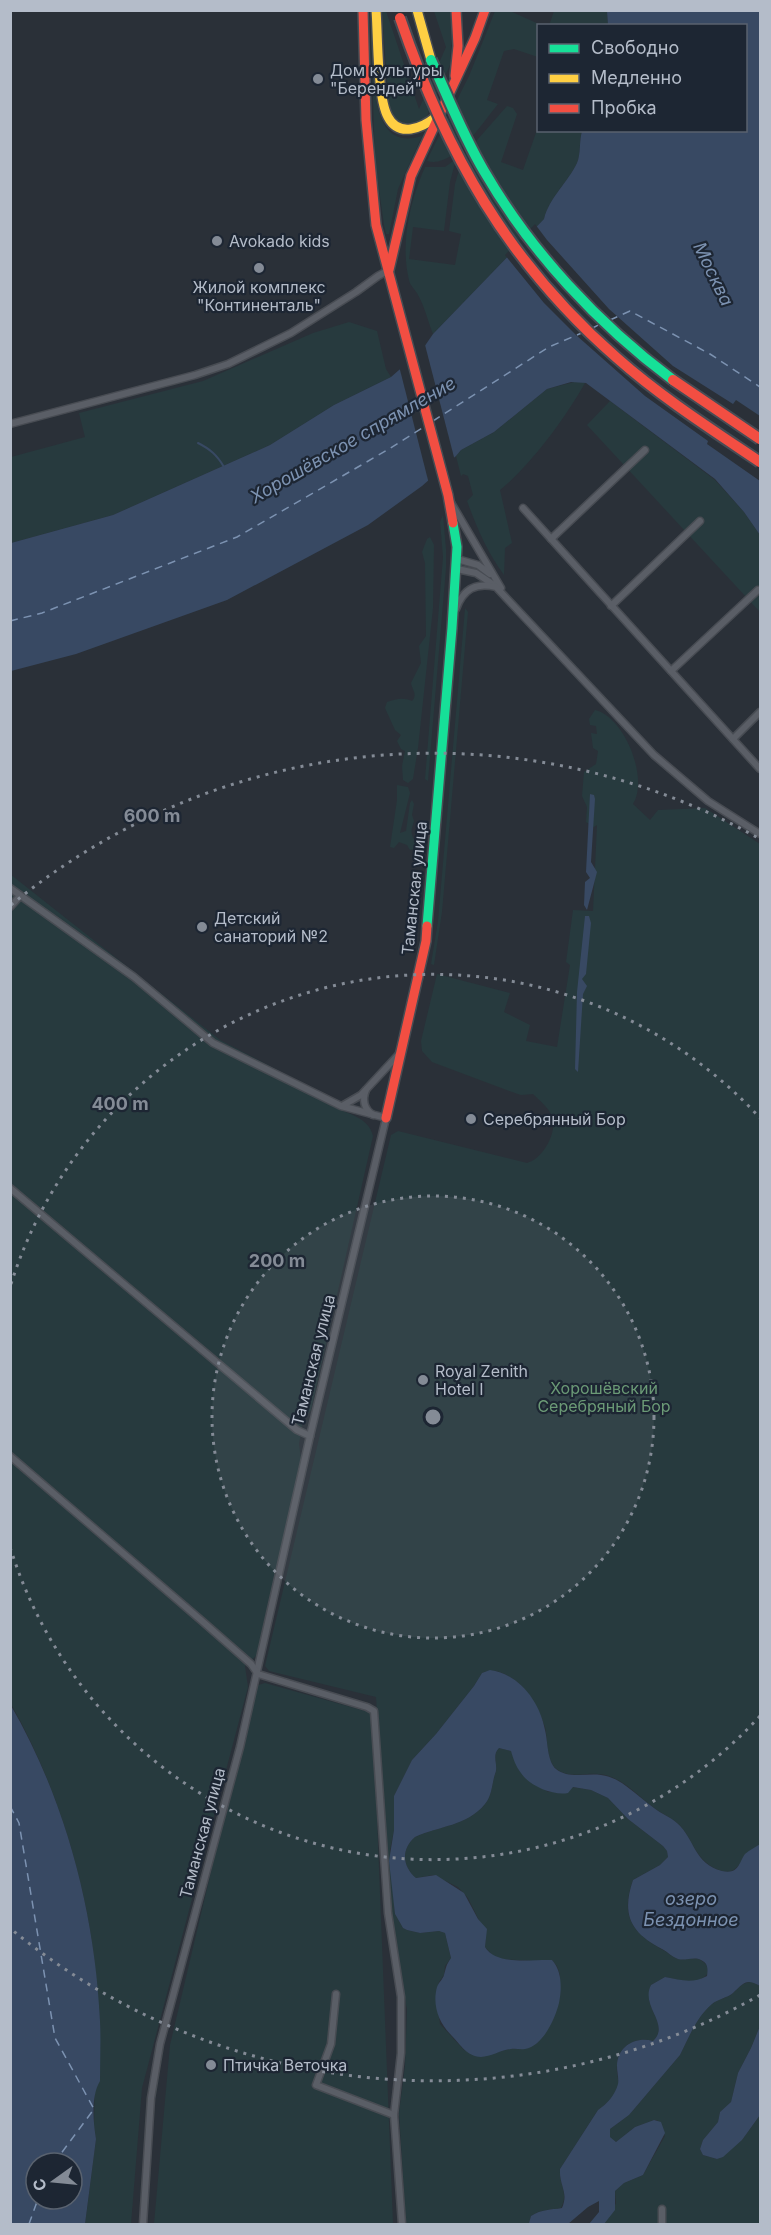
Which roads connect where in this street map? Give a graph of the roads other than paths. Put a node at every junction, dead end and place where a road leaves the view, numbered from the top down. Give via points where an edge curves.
1 (363, 10) edge
2 (376, 10) edge
3 (417, 10) edge
4 (456, 10) edge
5 (485, 10) edge
6 (399, 14) edge
7 (453, 84) junction
8 (440, 113) junction
9 (389, 270) junction
10 (10, 424) edge
11 (760, 439) edge
12 (645, 450) dead end
13 (760, 462) edge
14 (448, 497) junction
15 (523, 507) dead end
16 (700, 521) dead end
17 (551, 539) junction
18 (457, 564) junction
19 (497, 585) junction
20 (759, 590) dead end
21 (611, 606) junction
22 (453, 615) junction
23 (671, 671) junction
24 (760, 712) edge
25 (733, 739) junction
26 (760, 769) edge
27 (760, 823) edge
28 (758, 832) edge
29 (10, 888) edge
30 (20, 896) junction
31 (10, 907) edge
32 (394, 1069) junction
33 (366, 1090) junction
34 (341, 1106) junction
35 (380, 1117) junction
36 (10, 1188) edge
37 (310, 1436) junction
38 (10, 1456) edge
39 (258, 1674) junction
40 (336, 1994) dead end
41 (394, 2115) junction
42 (662, 2209) dead end
43 (143, 2224) edge
44 (402, 2224) edge
45 (662, 2224) edge

1 - 9 main road, Таманская улица via 372,201
2 - 8 main road via 389,119 395,126 412,131
3 - 11 main road, bridge via 432,60 462,128 484,171 541,254 632,347
4 - 7 main road via 458,46
5 - 7 main road
6 - 13 main road, bridge via 424,91 445,135 467,177 525,263 615,356
7 - 8 main road
8 - 9 main road via 410,180
9 - 10 street via 291,333 228,364
9 - 14 main road, Таманская улица
12 - 17 street
14 - 18 main road, Таманская улица
14 - 19 street
15 - 17 street
16 - 21 street
17 - 21 street
18 - 19 street
18 - 22 main road, Таманская улица
19 - 22 street via 482,584 469,589
19 - 28 street via 654,755 708,801
20 - 23 street
21 - 23 street
22 - 32 main road, Таманская улица via 426,941 405,1041
23 - 25 street
24 - 25 street
25 - 26 street
27 - 28 street
29 - 30 street
30 - 31 street
30 - 34 street via 134,978 213,1043
32 - 33 street
32 - 35 main road, Таманская улица
33 - 34 street
33 - 35 street via 364,1103 370,1113
34 - 35 street
35 - 37 street, Таманская улица
36 - 37 street via 297,1430
37 - 39 street, Таманская улица
38 - 39 street
39 - 41 street via 374,1711 388,1913 402,2006
39 - 43 street, Таманская улица via 160,2044 151,2098
40 - 41 street via 331,2044 316,2085
41 - 44 street
42 - 45 street

